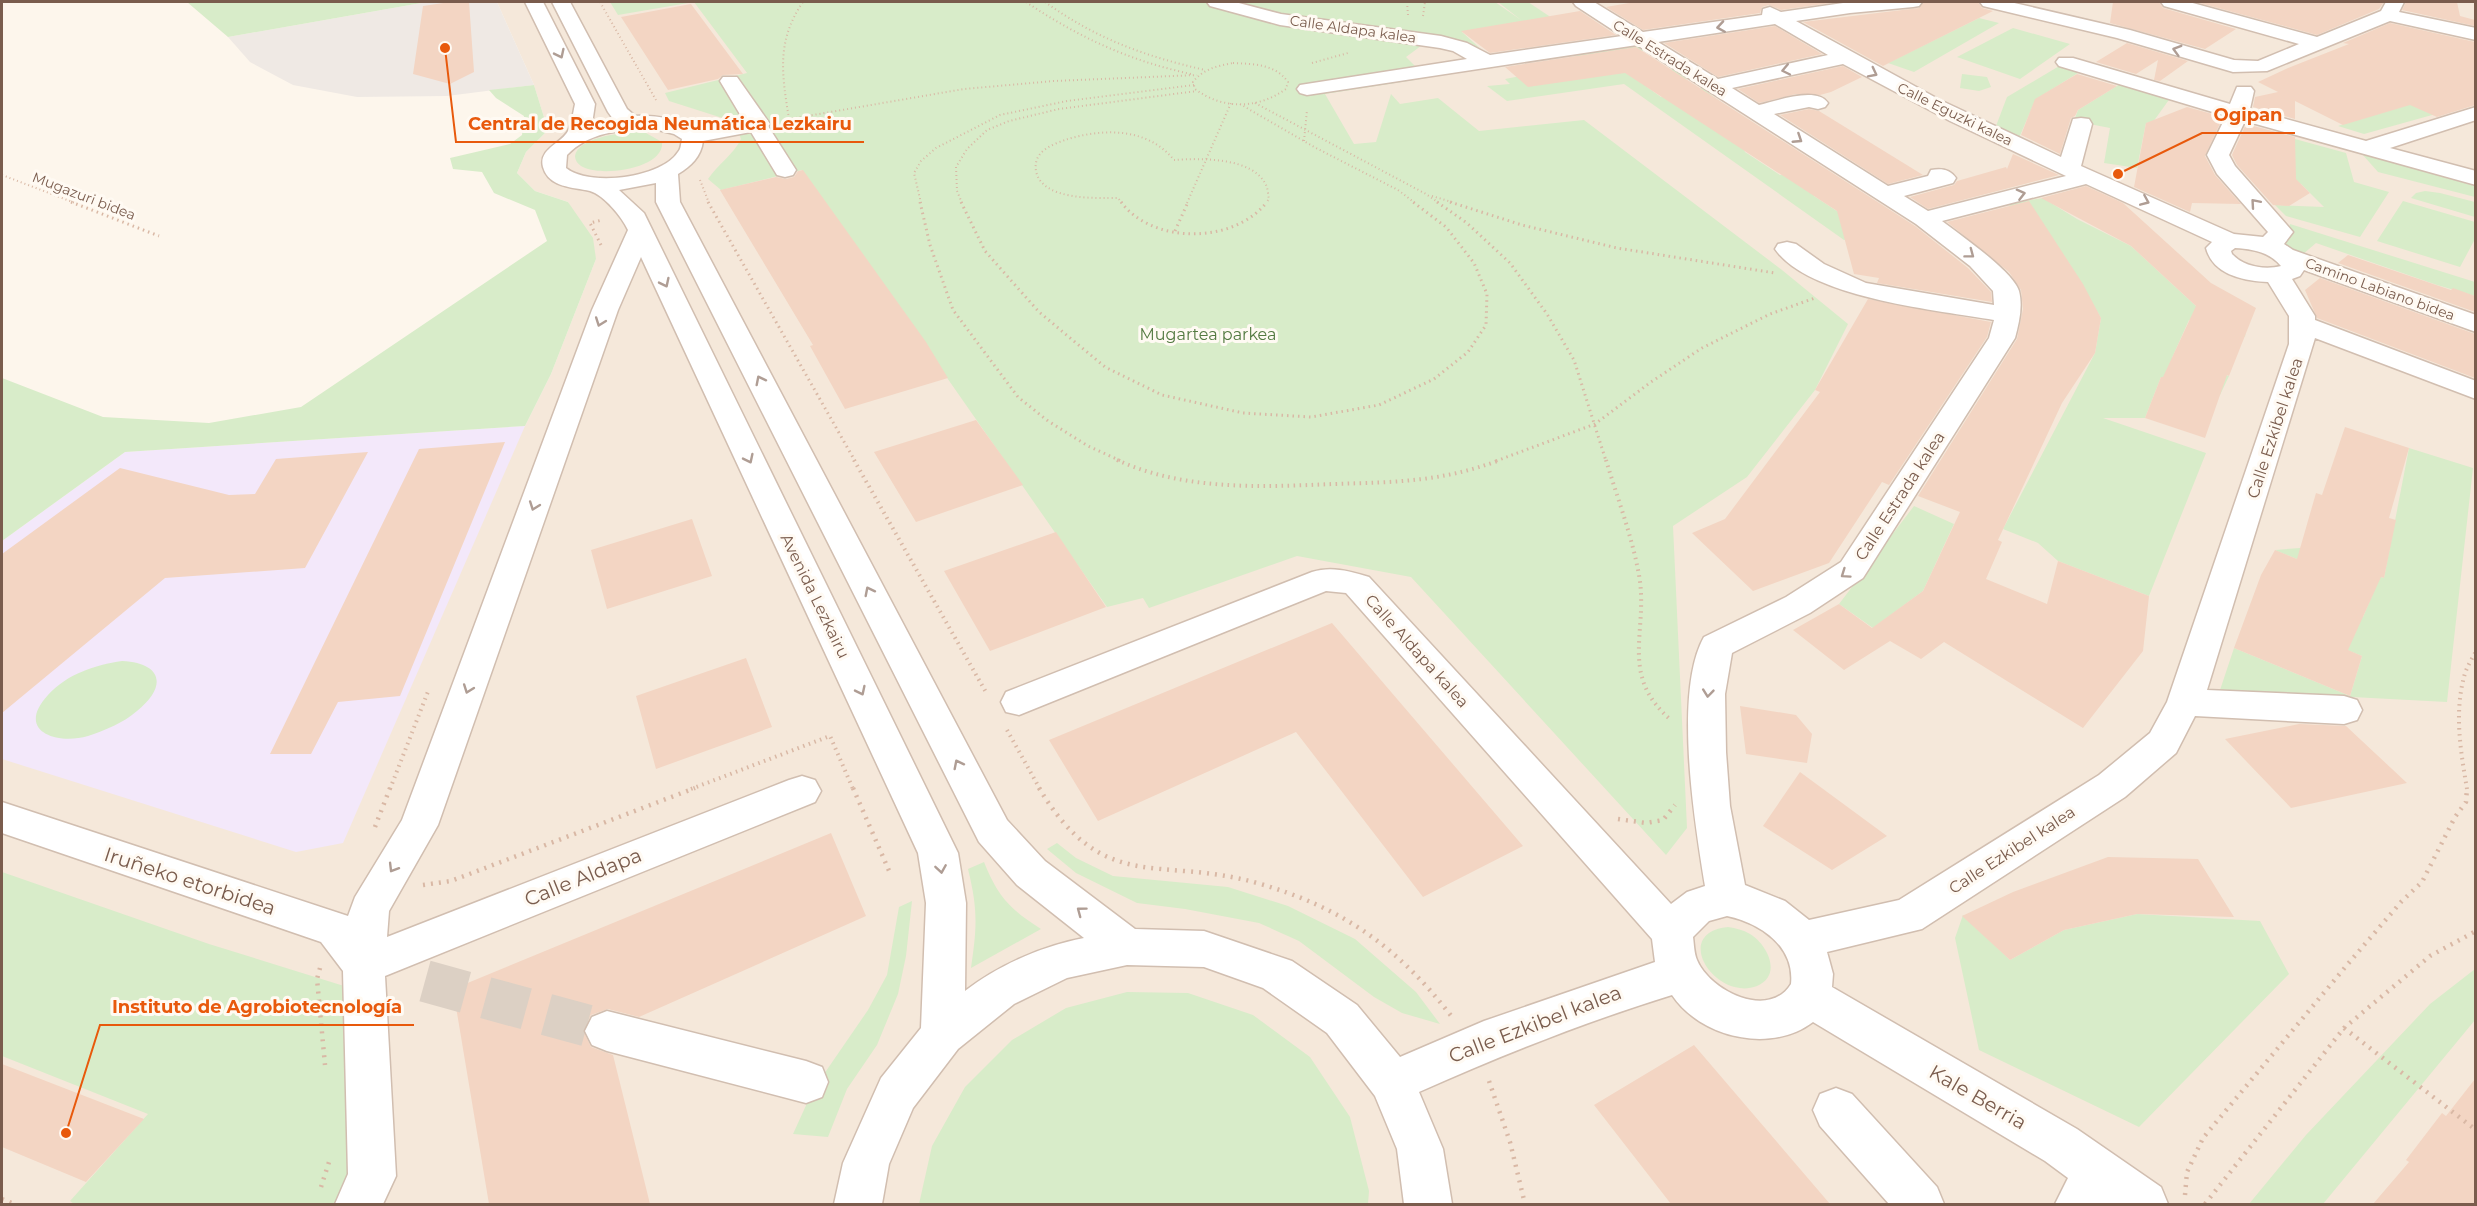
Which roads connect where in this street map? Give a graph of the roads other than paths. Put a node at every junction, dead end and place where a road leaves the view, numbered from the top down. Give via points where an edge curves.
1 (534, 2) edge
2 (561, 2) edge
3 (1216, 2) edge
4 (1582, 2) edge
5 (1750, 2) edge
6 (1913, 2) edge
7 (1989, 2) edge
8 (2170, 2) edge
9 (2238, 3) dead end
10 (2391, 8) edge
11 (2219, 14) junction
12 (1779, 18) junction
13 (2475, 34) edge
14 (1642, 40) junction
15 (2316, 44) junction
16 (1844, 58) junction
17 (1487, 62) junction
18 (2066, 62) dead end
19 (2233, 66) junction
20 (729, 81) dead end
21 (1715, 86) junction
22 (1307, 89) dead end
23 (1818, 103) dead end
24 (2239, 111) junction
25 (1756, 112) junction
26 (2475, 113) edge
27 (630, 123) junction
28 (759, 124) junction
29 (2081, 124) dead end
30 (577, 136) junction
31 (693, 137) junction
32 (2367, 148) junction
33 (785, 170) dead end
34 (667, 171) junction
35 (2078, 172) junction
36 (1939, 175) dead end
37 (2475, 178) edge
38 (598, 185) junction
39 (1885, 194) junction
40 (1924, 219) junction
41 (640, 230) junction
42 (2230, 242) joint
43 (1787, 249) dead end
44 (2276, 259) junction
45 (2008, 312) junction
46 (2302, 324) junction
47 (2475, 324) edge
48 (2475, 391) edge
49 (2185, 702) junction
50 (1005, 710) road end
51 (2344, 710) dead end
52 (802, 791) dead end
53 (2, 818) edge
54 (1727, 899) junction
55 (1802, 940) junction
56 (1127, 947) junction
57 (1676, 953) junction
58 (364, 965) junction
59 (1808, 996) junction
60 (606, 1031) tunnel mouth
61 (943, 1035) junction
62 (806, 1082) dead end
63 (1392, 1082) junction
64 (1836, 1110) dead end
65 (2089, 1188) edge
66 (2164, 1203) edge
67 (359, 1204) edge
68 (858, 1204) edge
69 (1428, 1204) edge
70 (1920, 1204) edge

1 -> 30 street via 585,105
2 - 27 street via 618,112
3 - 17 street, Calle Aldapa kalea via 1280,19 1441,42
4 - 14 street, Calle Estrada kalea
5 - 12 street, Calle Eguzki kalea
6 - 12 street
19 -> 7 street via 2123,34
8 - 11 street
9 - 11 street
10 - 13 street
10 - 15 street
11 - 15 street
12 -> 14 street
12 - 16 street, Calle Eguzki kalea
14 - 17 street
14 - 21 street, Calle Estrada kalea
15 - 19 street via 2260,67
16 -> 21 street
16 -> 35 street, Calle Eguzki kalea via 1958,117
17 - 22 street
18 - 24 street
19 - 24 street via 2245,84
20 - 28 street
21 - 25 street, Calle Estrada kalea
23 - 25 street via 1811,100
24 - 32 street
44 -> 24 street via 2281,232 2225,170 2218,155
25 -> 39 street, Calle Estrada kalea
26 - 32 street
27 - 30 street
27 - 31 street via 667,124
28 - 31 street
28 - 33 street
29 - 35 street
30 - 38 street via 557,152 555,170 564,178
31 - 34 street via 690,153
32 - 37 street
34 - 38 street via 630,182
56 -> 34 street via 1031,873 993,831 670,205
40 -> 35 street
35 -> 42 street, Calle Eguzki kalea
36 - 39 street via 1945,178
38 - 41 street, Avenida Lezkairu via 630,211
39 - 40 street, Calle Estrada kalea
40 -> 45 street, Calle Estrada kalea via 1979,261 2006,290
41 -> 58 street via 604,310 419,825 369,909
41 -> 61 street, Avenida Lezkairu via 938,853 946,903
42 - 44 street, Camino Labiano bidea via 2218,248 2222,258 2252,273
43 - 45 street via 1815,269 1860,289
44 - 46 street, Calle Ezkibel kalea
44 - 47 street, Camino Labiano bidea
45 -> 54 street, Calle Estrada kalea via 2002,338 1852,570 1798,605 1716,646 1707,694 1708,752 1711,807
46 - 48 street
46 - 49 street, Calle Ezkibel kalea via 2302,344
49 - 51 street
49 - 55 street, Calle Ezkibel kalea via 2163,743 2112,786 1908,916
50 - 57 street, Calle Aldapa kalea via 1323,580 1357,585
52 - 58 street, Calle Aldapa
53 - 58 street, Iruñeko etorbidea via 335,929
54 - 55 street via 1748,902 1768,911
54 - 57 street via 1695,906 1684,915
55 - 59 street via 1811,959 1813,979
56 - 61 street via 1061,961 999,990
56 - 63 street via 1204,949 1277,974 1342,1019
57 - 59 street via 1694,990 1734,1016 1778,1018 1795,1010
57 - 63 street, Calle Ezkibel kalea via 1607,996 1484,1041
58 - 67 street via 372,1176
59 - 65 street, Kale Berria via 2061,1145
60 - 62 street
61 - 68 street via 897,1093 866,1163
63 - 69 street via 1420,1149
64 - 70 street
65 - 66 street, Kale Berria

